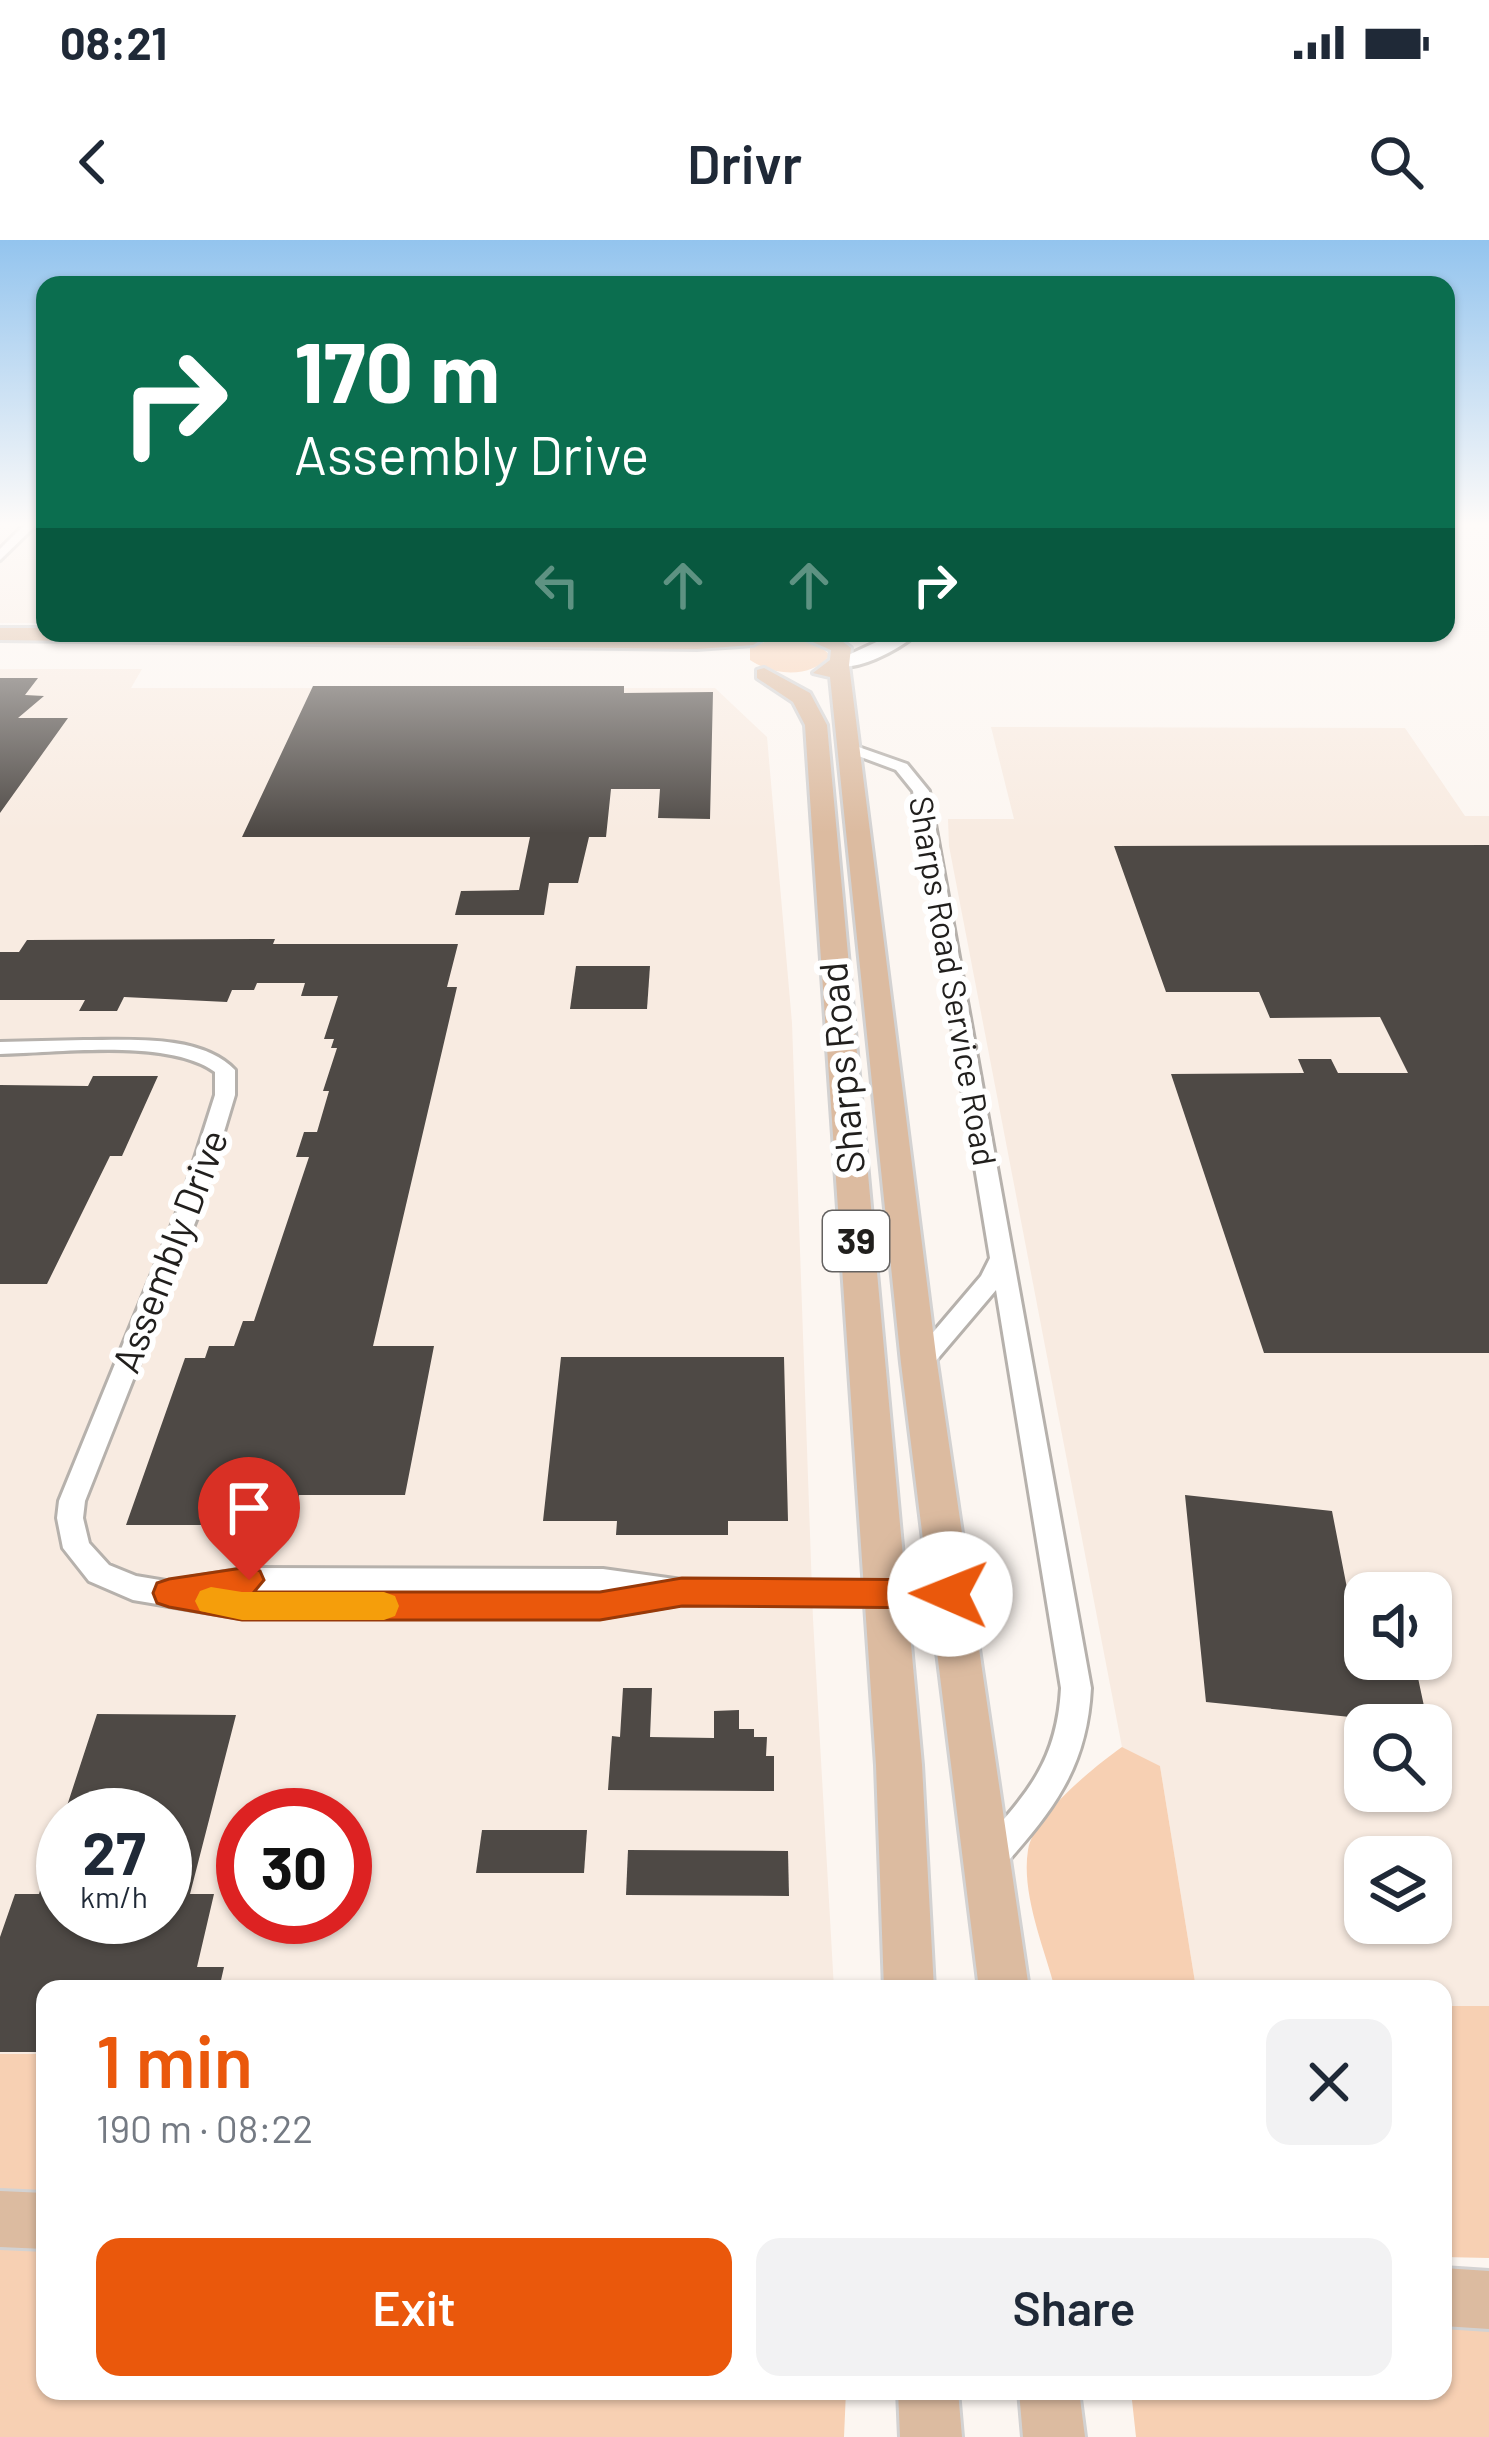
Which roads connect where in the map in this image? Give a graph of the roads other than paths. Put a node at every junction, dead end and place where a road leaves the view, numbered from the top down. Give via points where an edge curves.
1 (0, 634) edge
2 (36, 634) edge
3 (661, 642) edge
4 (705, 642) edge
5 (751, 642) edge
6 (830, 642) edge
7 (894, 642) edge
8 (0, 648) edge
9 (840, 664) junction
10 (750, 668) junction
11 (850, 748) junction
12 (0, 1048) edge
13 (1002, 1257) junction
14 (919, 1363) junction
15 (884, 1592) junction
16 (950, 1594) junction
17 (989, 1858) junction
18 (995, 1912) junction
19 (909, 1980) edge
20 (1003, 1980) edge
21 (1022, 1980) edge
22 (0, 2219) edge
23 (36, 2221) edge
24 (1452, 2298) edge
25 (1489, 2300) edge
26 (929, 2400) edge
27 (1050, 2400) edge
28 (931, 2437) edge
29 (1054, 2437) edge

1 - 2 main road
3 - 4 main road
5 - 10 main road via 740,650
6 - 9 main road via 844,656
7 - 9 street
8 - 10 main road, 39 via 590,653 699,657
9 - 10 main road, 39 via 807,676
9 - 11 main road, Sharps Road / 39
10 - 15 main road, Sharps Road / 39 via 802,698 816,724
11 - 13 street, Sharps Road Service Road via 918,780
11 - 14 main road, Sharps Road / 39
12 - 15 street, Assembly Drive via 185,1051 217,1063 228,1077 200,1176 78,1483 70,1518 77,1548 99,1573 133,1588 242,1606 600,1606 682,1592
13 - 14 street
13 - 17 street, Sharps Road Service Road via 1076,1724 1068,1759
14 - 16 main road, Sharps Road / 39
15 - 16 street, Assembly Drive
15 - 19 main road, Sharps Road / 39
16 - 17 main road, Sharps Road / 39
17 - 18 main road, Sharps Road / 39
18 - 20 main road, Sharps Road / 39
18 - 21 main road
22 - 23 main road
24 - 25 main road
26 - 28 main road
27 - 29 main road

